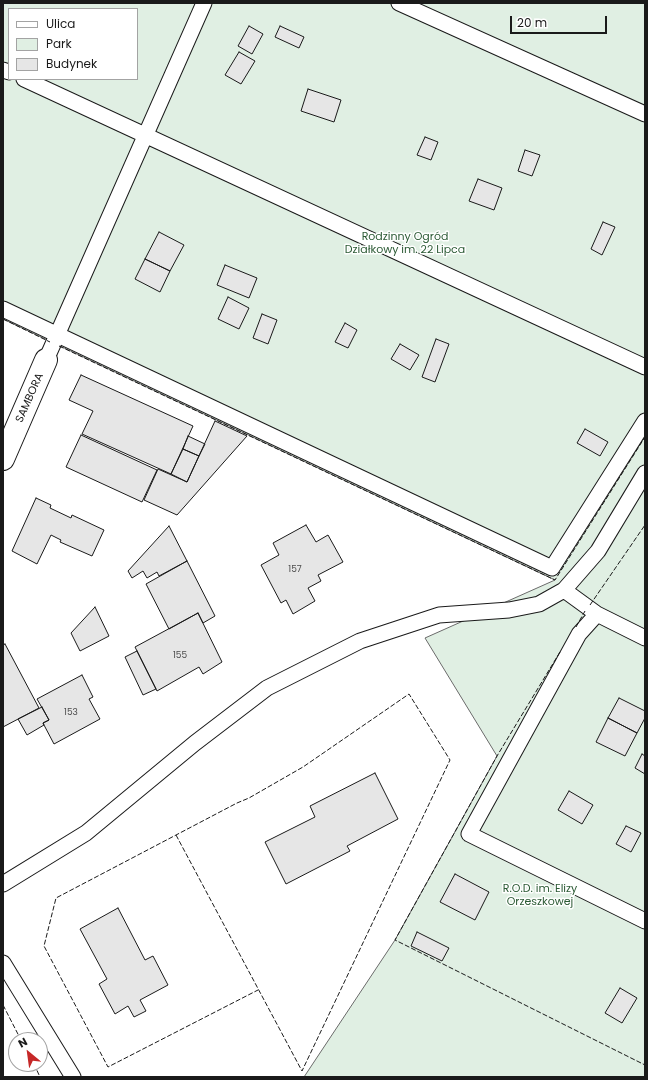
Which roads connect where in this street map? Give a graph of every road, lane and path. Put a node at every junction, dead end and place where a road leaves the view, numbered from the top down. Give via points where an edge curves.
1 (204, 3) edge
2 (399, 3) edge
3 (26, 80) edge
4 (645, 114) edge
5 (146, 136) junction
6 (3, 309) edge
7 (58, 335) junction
8 (46, 360) joint
9 (645, 367) edge
10 (645, 421) edge
11 (3, 459) edge
12 (645, 473) edge
13 (564, 590) junction
14 (596, 614) junction
15 (645, 638) edge
16 (3, 884) edge
17 (645, 921) edge
18 (3, 963) edge
19 (73, 1077) edge

1 - 5 lane
2 - 4 lane
3 - 5 lane
5 - 7 lane
5 - 9 lane
6 - 7 lane
7 - 8 lane
7 - 10 lane via 552,568
8 - 11 street, SAMBORA
12 - 13 lane via 598,551
13 - 14 lane
13 - 16 lane via 539,604 509,610 439,615 360,641 267,688 195,743 86,834
14 - 15 lane
14 - 17 lane via 579,634 469,834
18 - 19 lane

